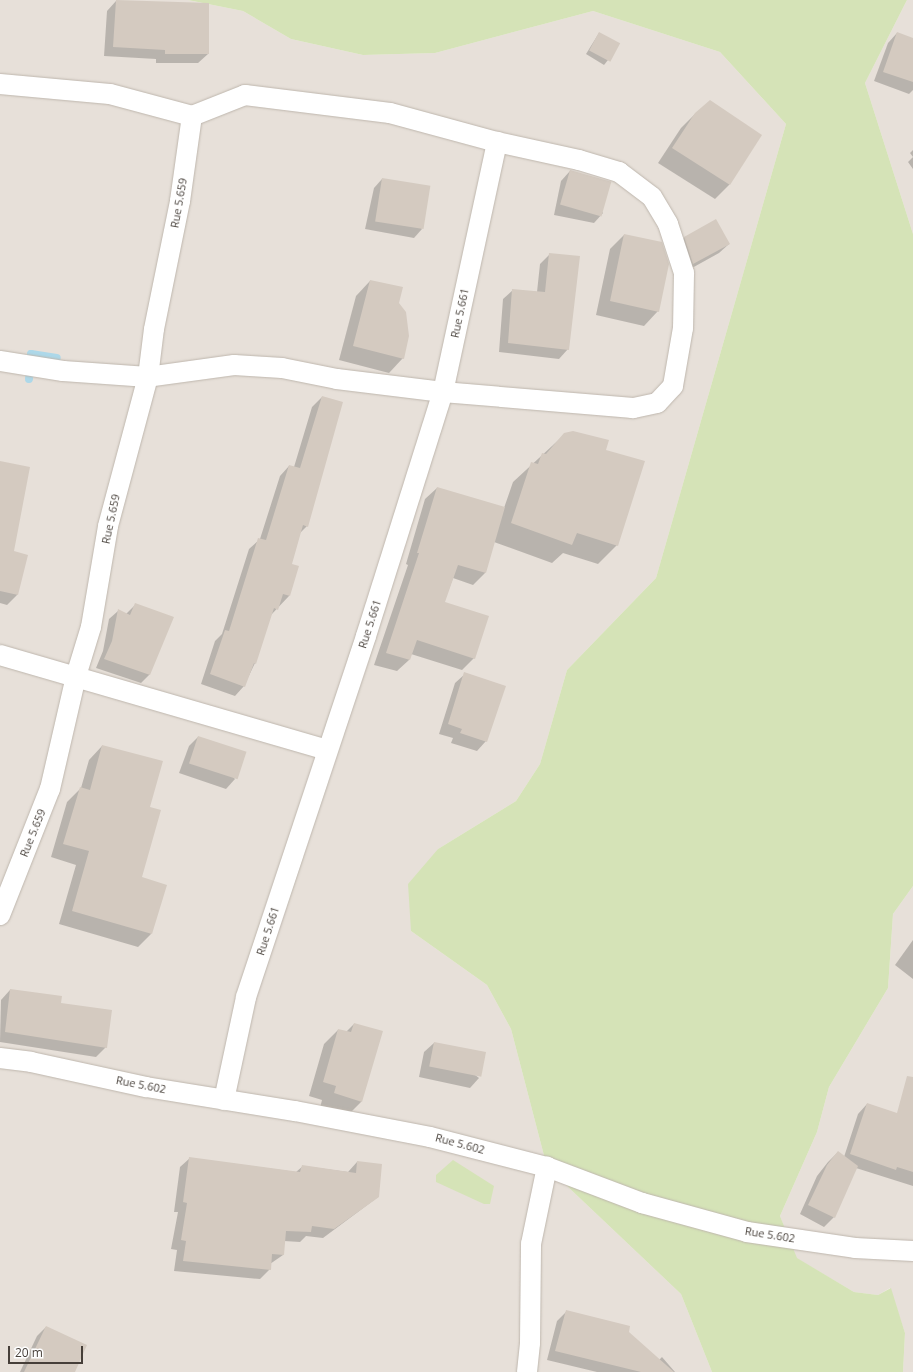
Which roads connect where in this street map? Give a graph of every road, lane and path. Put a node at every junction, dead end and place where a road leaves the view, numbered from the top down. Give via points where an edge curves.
1 (0, 84) edge
2 (192, 116) junction
3 (497, 142) junction
4 (0, 360) edge
5 (148, 377) junction
6 (443, 392) junction
7 (0, 655) edge
8 (76, 676) junction
9 (328, 750) junction
10 (0, 915) edge
11 (0, 1058) edge
12 (224, 1100) junction
13 (547, 1167) junction
14 (913, 1251) edge
15 (527, 1372) edge

1 - 2 street via 110,94
2 - 3 street via 245,96 390,113
2 - 5 street, Rue 5.659 via 180,201 154,329
3 - 6 street, Rue 5.661
3 - 6 street via 579,160 619,172 652,196 668,224 684,273 683,328 673,386 657,403 633,408
4 - 5 street via 63,371
5 - 6 street via 234,365 282,368 337,379
5 - 8 street, Rue 5.659 via 108,526 91,627
6 - 9 street, Rue 5.661
7 - 8 street
8 - 9 street
8 - 10 street, Rue 5.659 via 50,789
9 - 12 street, Rue 5.661 via 246,997
11 - 12 street, Rue 5.602
12 - 13 street, Rue 5.602 via 430,1137
13 - 14 street, Rue 5.602 via 642,1203 747,1232 855,1248
13 - 15 street via 531,1244 530,1343

